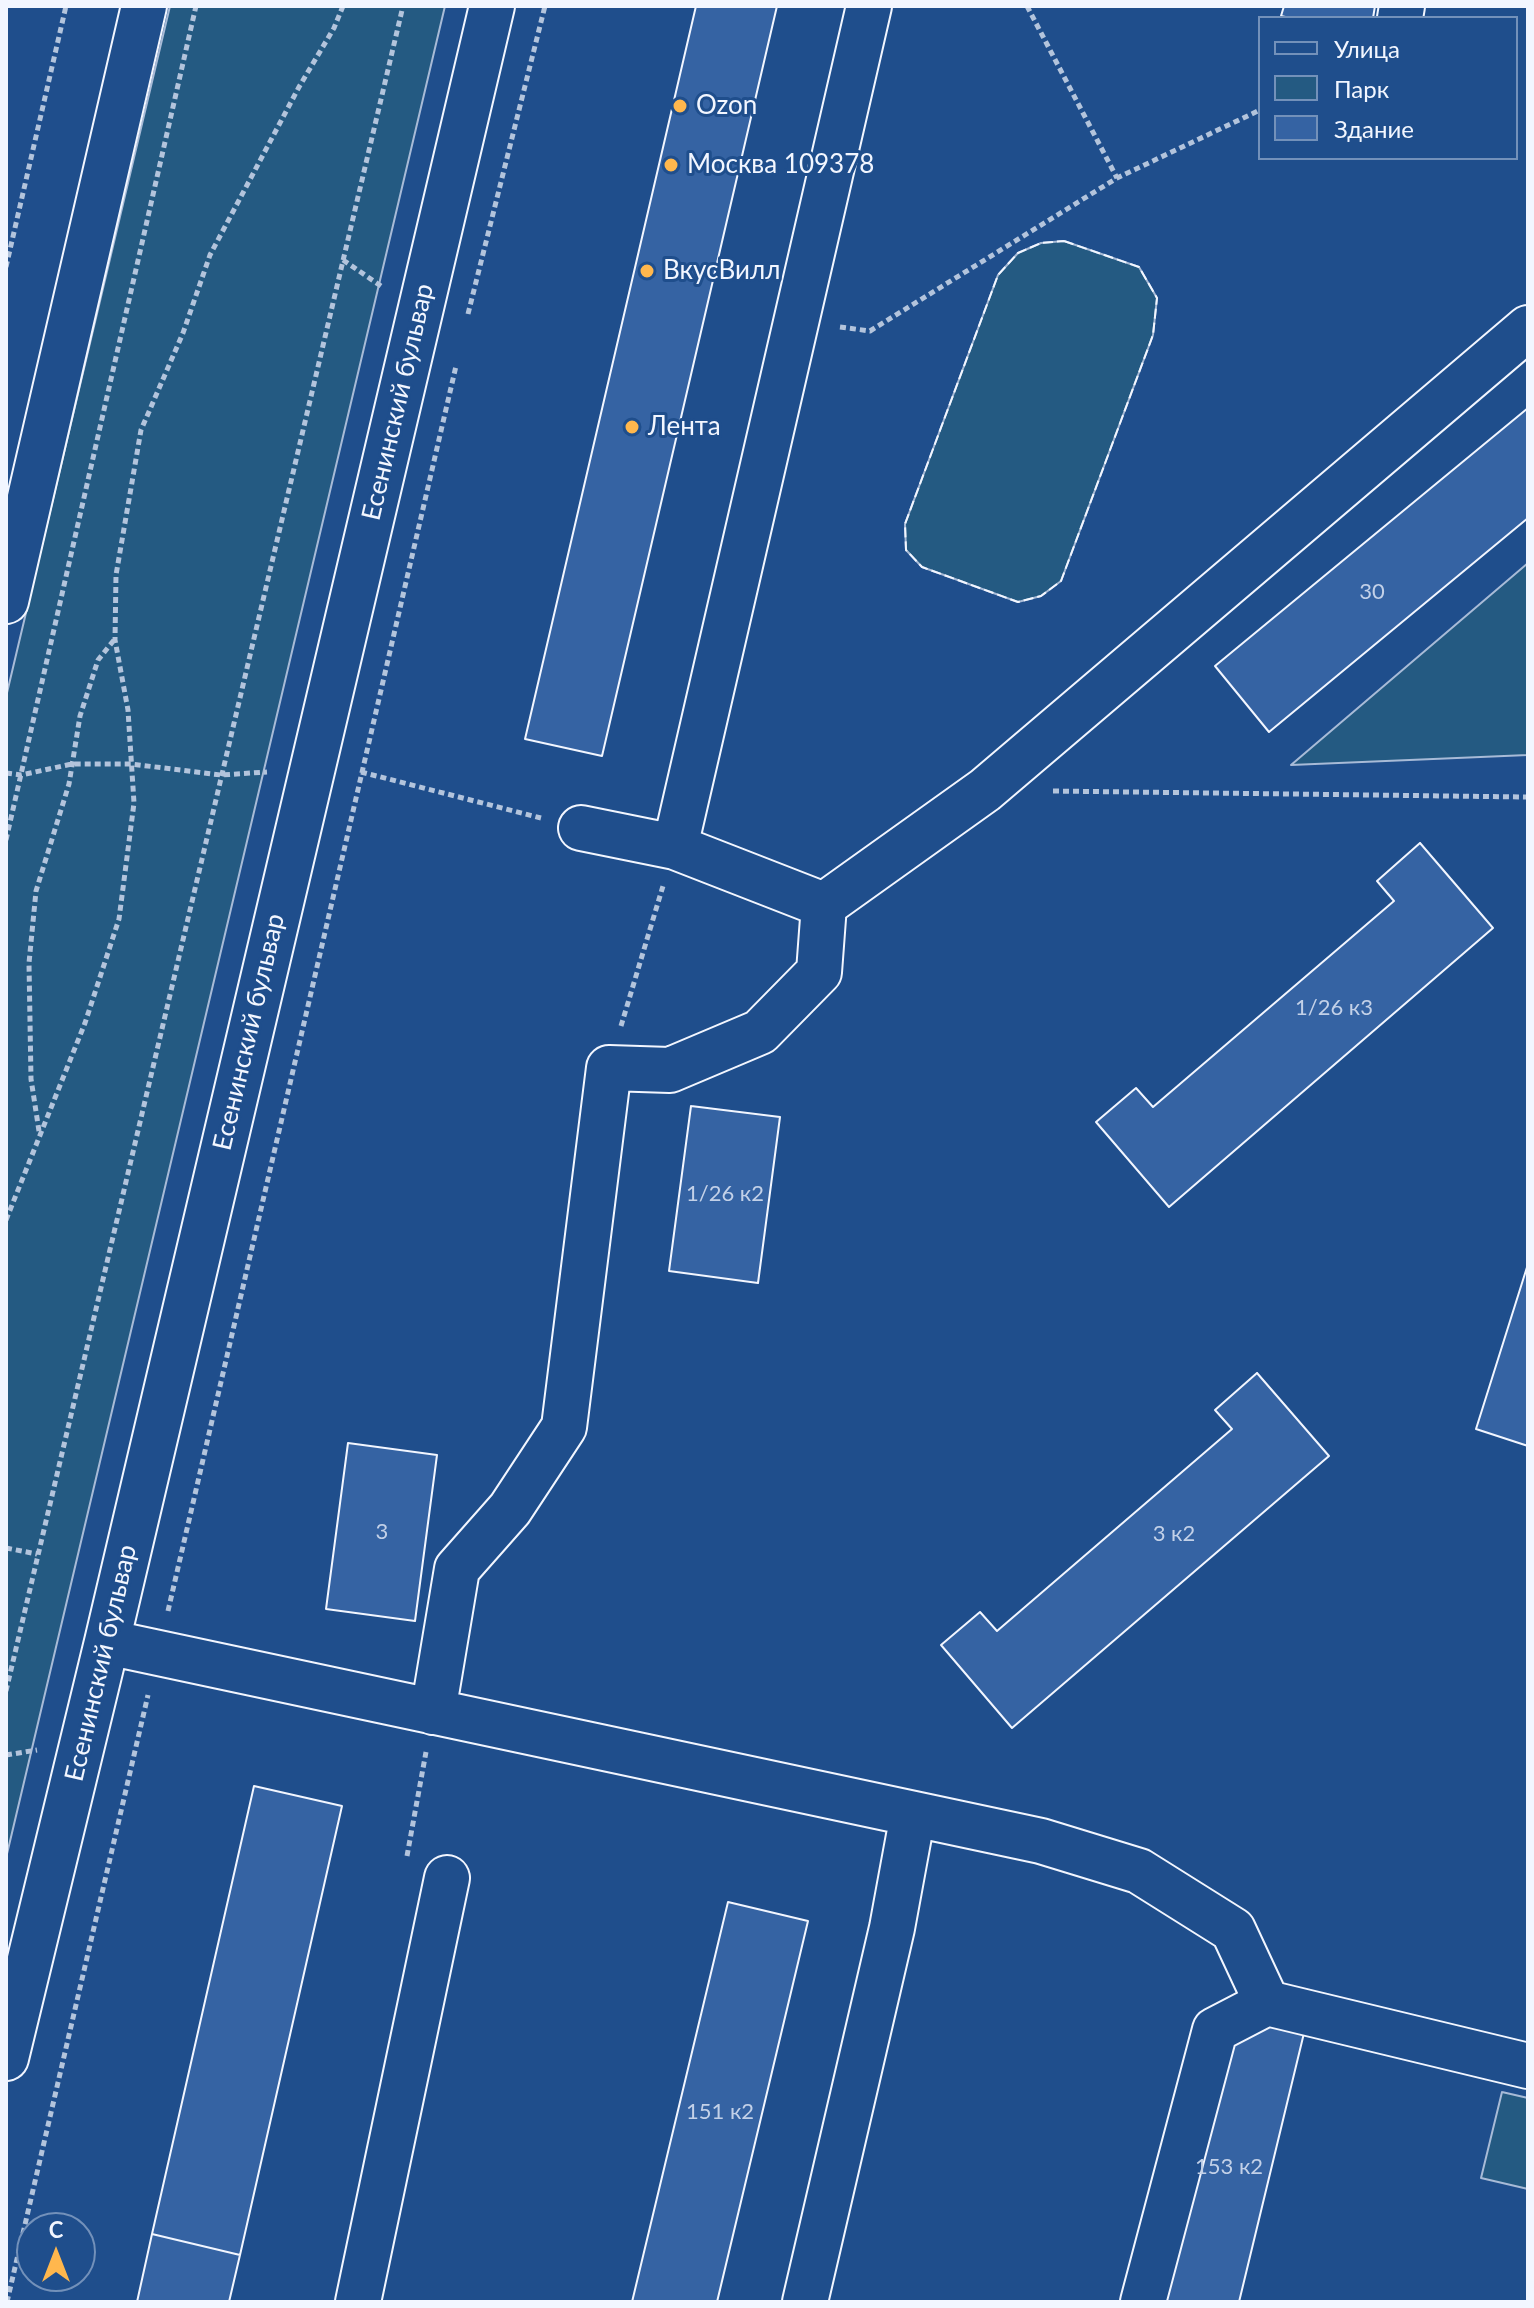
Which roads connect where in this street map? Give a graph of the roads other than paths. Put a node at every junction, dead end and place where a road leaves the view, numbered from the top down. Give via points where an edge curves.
1 (144, 6) edge
2 (492, 6) edge
3 (869, 6) edge
4 (1528, 328) edge
5 (6, 601) edge
6 (581, 828) road end
7 (675, 847) junction
8 (824, 905) junction
9 (107, 1642) junction
10 (433, 1712) junction
11 (913, 1814) junction
12 (447, 1878) road end
13 (1267, 2003) junction
14 (6, 2058) edge
15 (1528, 2066) edge
16 (358, 2302) edge
17 (805, 2302) edge
18 (1143, 2302) edge

1 - 5 street
2 - 9 street, Есенинский бульвар
3 - 7 street
4 - 8 street via 985,790
6 - 7 street
7 - 8 street
8 - 10 street via 819,972 760,1032 670,1070 609,1068 564,1427 510,1509 457,1569
9 - 10 street
9 - 14 street, Есенинский бульвар
10 - 11 street
11 - 13 street via 1041,1841 1139,1871 1233,1930
11 - 17 street via 892,1928
12 - 16 street
13 - 15 street
13 - 18 street via 1215,2030

